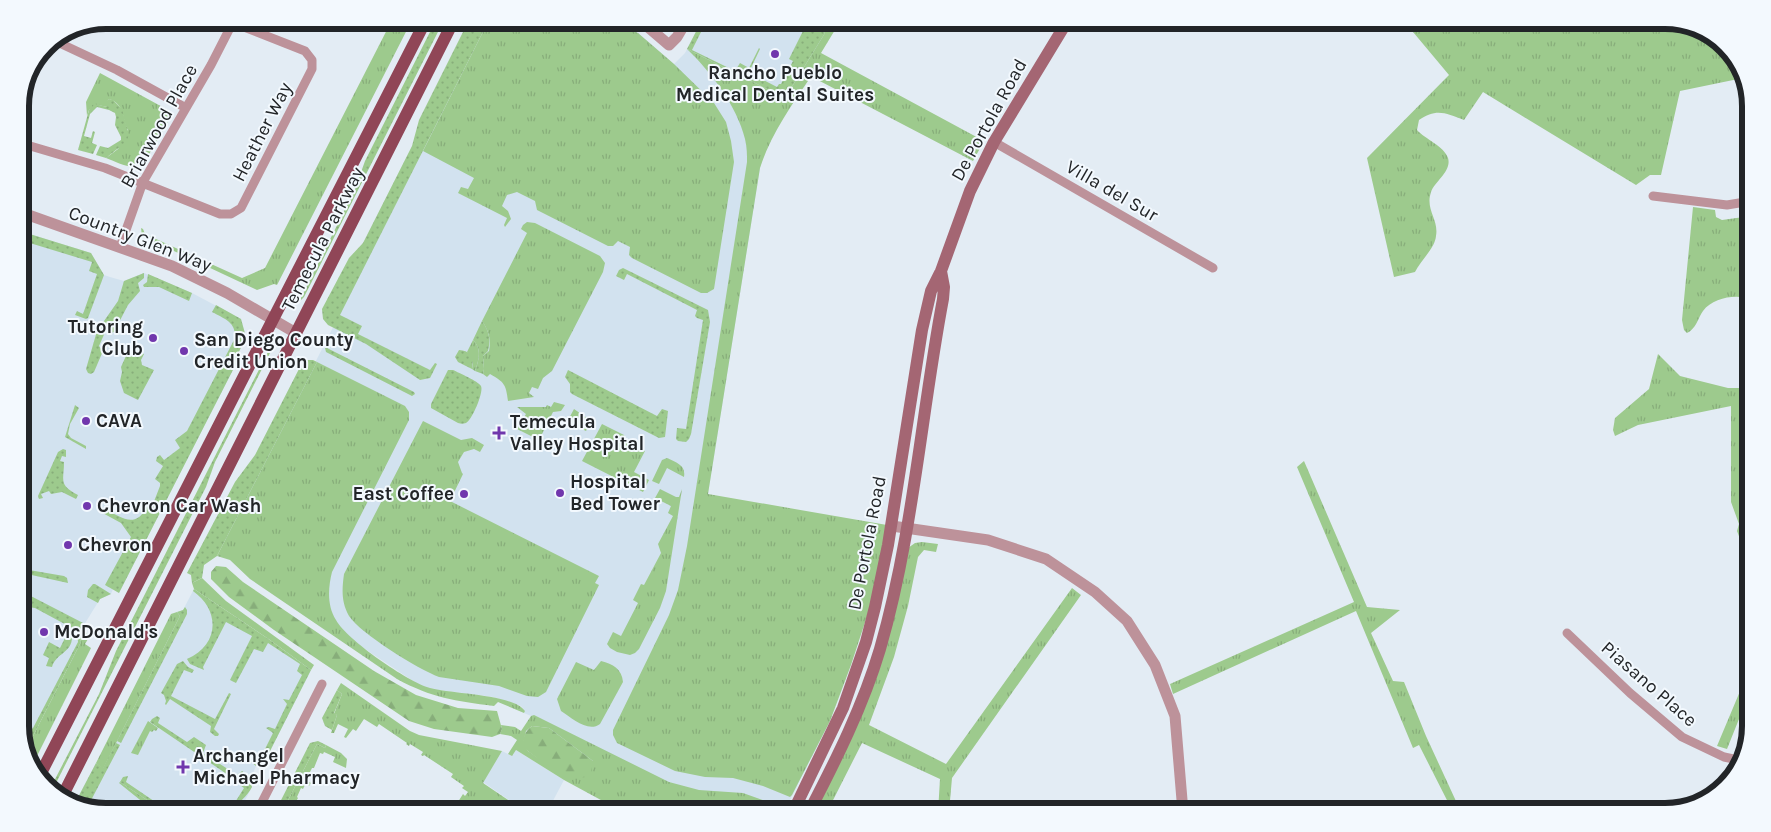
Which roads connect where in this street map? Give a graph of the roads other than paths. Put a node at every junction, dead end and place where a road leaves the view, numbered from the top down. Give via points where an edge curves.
1 (227, 29) edge
2 (247, 29) edge
3 (421, 29) edge
4 (449, 29) edge
5 (650, 29) edge
6 (682, 29) edge
7 (1063, 29) edge
8 (61, 44) edge
9 (186, 108) junction
10 (994, 142) junction
11 (29, 146) edge
12 (142, 182) junction
13 (1653, 196) dead end
14 (1742, 202) edge
15 (29, 215) edge
16 (120, 247) junction
17 (1213, 268) dead end
18 (941, 271) junction
19 (274, 320) junction
20 (296, 333) junction
21 (892, 526) junction
22 (906, 528) junction
23 (1567, 633) dead end
24 (322, 684) dead end
25 (1734, 759) edge
26 (43, 770) edge
27 (64, 791) edge
28 (262, 803) edge
29 (798, 803) edge
30 (813, 803) edge
31 (1182, 803) edge

1 - 9 street, Briarwood Place via 224,43
2 - 12 street, Heather Way via 305,51 312,60 312,69 241,208 231,214 220,214
3 - 19 main road, Temecula Parkway
4 - 20 main road, Temecula Parkway
5 - 6 street via 669,45
7 - 10 main road, De Portola Road
8 - 9 street
9 - 12 street, Briarwood Place
10 - 17 street, Villa del Sur
10 - 18 main road, De Portola Road via 970,191
11 - 12 street
12 - 16 street, Briarwood Place
13 - 14 street via 1727,205
15 - 16 street, Country Glen Way
16 - 19 street, Country Glen Way via 172,266
18 - 21 main road, De Portola Road via 927,303
18 - 22 main road, De Portola Road via 944,287
19 - 20 street, Country Glen Way
19 - 26 main road, Temecula Parkway
20 - 27 main road, Temecula Parkway
21 - 22 street
21 - 29 main road, De Portola Road via 876,607 857,670 843,708
22 - 30 main road, De Portola Road via 890,612 870,679
22 - 31 street via 988,540 1046,559 1095,592 1126,621 1155,665 1175,716
23 - 25 street, Piasano Place via 1682,737
24 - 28 street

